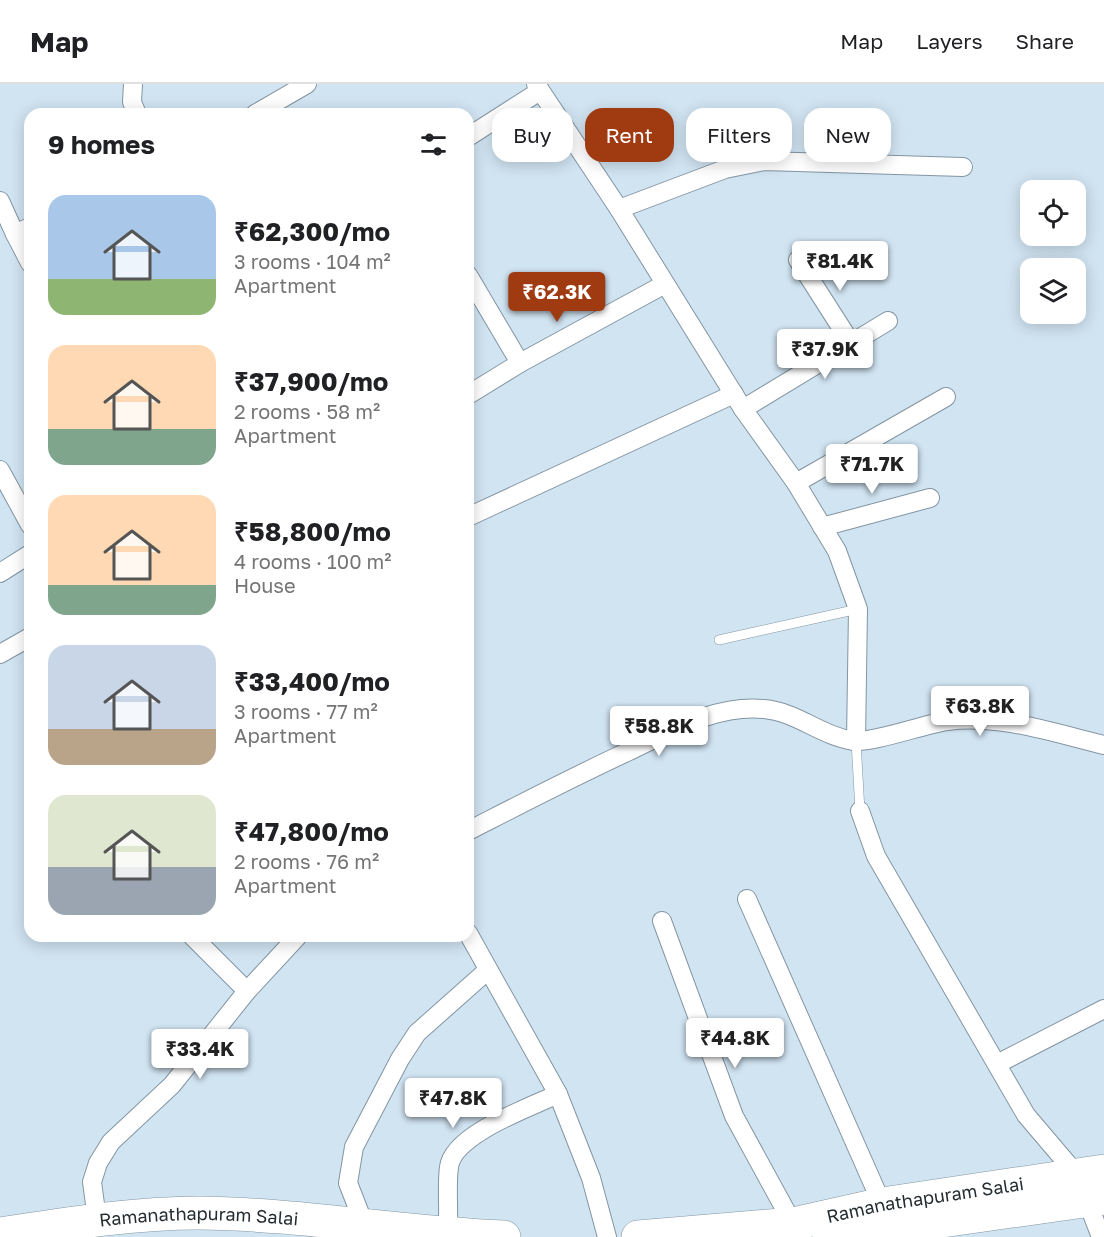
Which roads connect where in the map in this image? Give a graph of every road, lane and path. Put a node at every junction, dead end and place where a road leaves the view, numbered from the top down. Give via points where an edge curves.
1 (133, 84) edge
2 (307, 84) edge
3 (538, 88) edge
4 (134, 108) edge
5 (265, 108) edge
6 (474, 133) edge
7 (963, 167) dead end
8 (0, 201) edge
9 (619, 209) junction
10 (23, 231) edge
11 (798, 260) dead end
12 (474, 284) edge
13 (665, 284) junction
14 (888, 321) dead end
15 (850, 343) junction
16 (520, 363) junction
17 (474, 391) edge
18 (946, 397) dead end
19 (738, 402) junction
20 (0, 470) edge
21 (796, 483) junction
22 (930, 498) dead end
23 (24, 514) edge
24 (474, 514) edge
25 (822, 527) junction
26 (24, 558) edge
27 (0, 573) edge
28 (858, 609) junction
29 (24, 640) edge
30 (719, 640) dead end
31 (0, 654) edge
32 (856, 741) junction
33 (1104, 745) edge
34 (860, 811) joint
35 (474, 826) edge
36 (747, 899) dead end
37 (662, 921) dead end
38 (198, 942) edge
39 (292, 942) edge
40 (473, 942) edge
41 (488, 970) junction
42 (247, 991) junction
43 (1104, 1009) edge
44 (997, 1064) junction
45 (558, 1094) junction
46 (1093, 1186) edge
47 (882, 1204) junction
48 (96, 1219) junction
49 (364, 1224) junction
50 (793, 1224) junction
51 (933, 1231) edge
52 (0, 1234) edge
53 (448, 1236) edge
54 (842, 1236) edge
55 (504, 1237) edge
56 (607, 1237) edge
57 (638, 1237) edge
58 (1101, 1237) edge

1 - 4 street
2 - 5 street
3 - 6 street
3 - 9 street
7 - 9 street via 764,161 725,169
8 - 10 street
9 - 13 street
11 - 15 street
12 - 16 street
13 - 16 street
13 - 19 street
14 - 15 street
15 - 19 street
16 - 17 street
18 - 21 street
19 - 21 street
19 - 24 street
20 - 23 street
21 - 25 street
22 - 25 street
25 - 28 street via 837,551
26 - 27 street
28 - 30 lane
28 - 32 street
29 - 31 street
32 - 33 street via 947,721 986,718
32 - 34 lane
32 - 35 street via 824,732 797,717 741,708 701,718
34 - 44 street via 876,856
36 - 47 street
37 - 50 street via 734,1116
38 - 42 street
39 - 42 street
40 - 41 street
41 - 45 street
41 - 49 street via 417,1033 354,1147 348,1183
42 - 48 street via 172,1085 111,1142 92,1182
43 - 44 street
44 - 46 street via 1026,1115
45 - 53 street via 472,1136 459,1148 449,1165
45 - 56 street via 591,1178
46 - 47 highway, Ramanathapuram Salai
46 - 51 highway, Ramanathapuram Salai
46 - 58 street
47 - 50 highway, Ramanathapuram Salai
48 - 49 highway, Ramanathapuram Salai via 199,1213
48 - 52 highway, Ramanathapuram Salai
49 - 53 highway, Ramanathapuram Salai
50 - 57 highway, Ramanathapuram Salai
51 - 54 highway, Ramanathapuram Salai
53 - 55 highway, Ramanathapuram Salai

